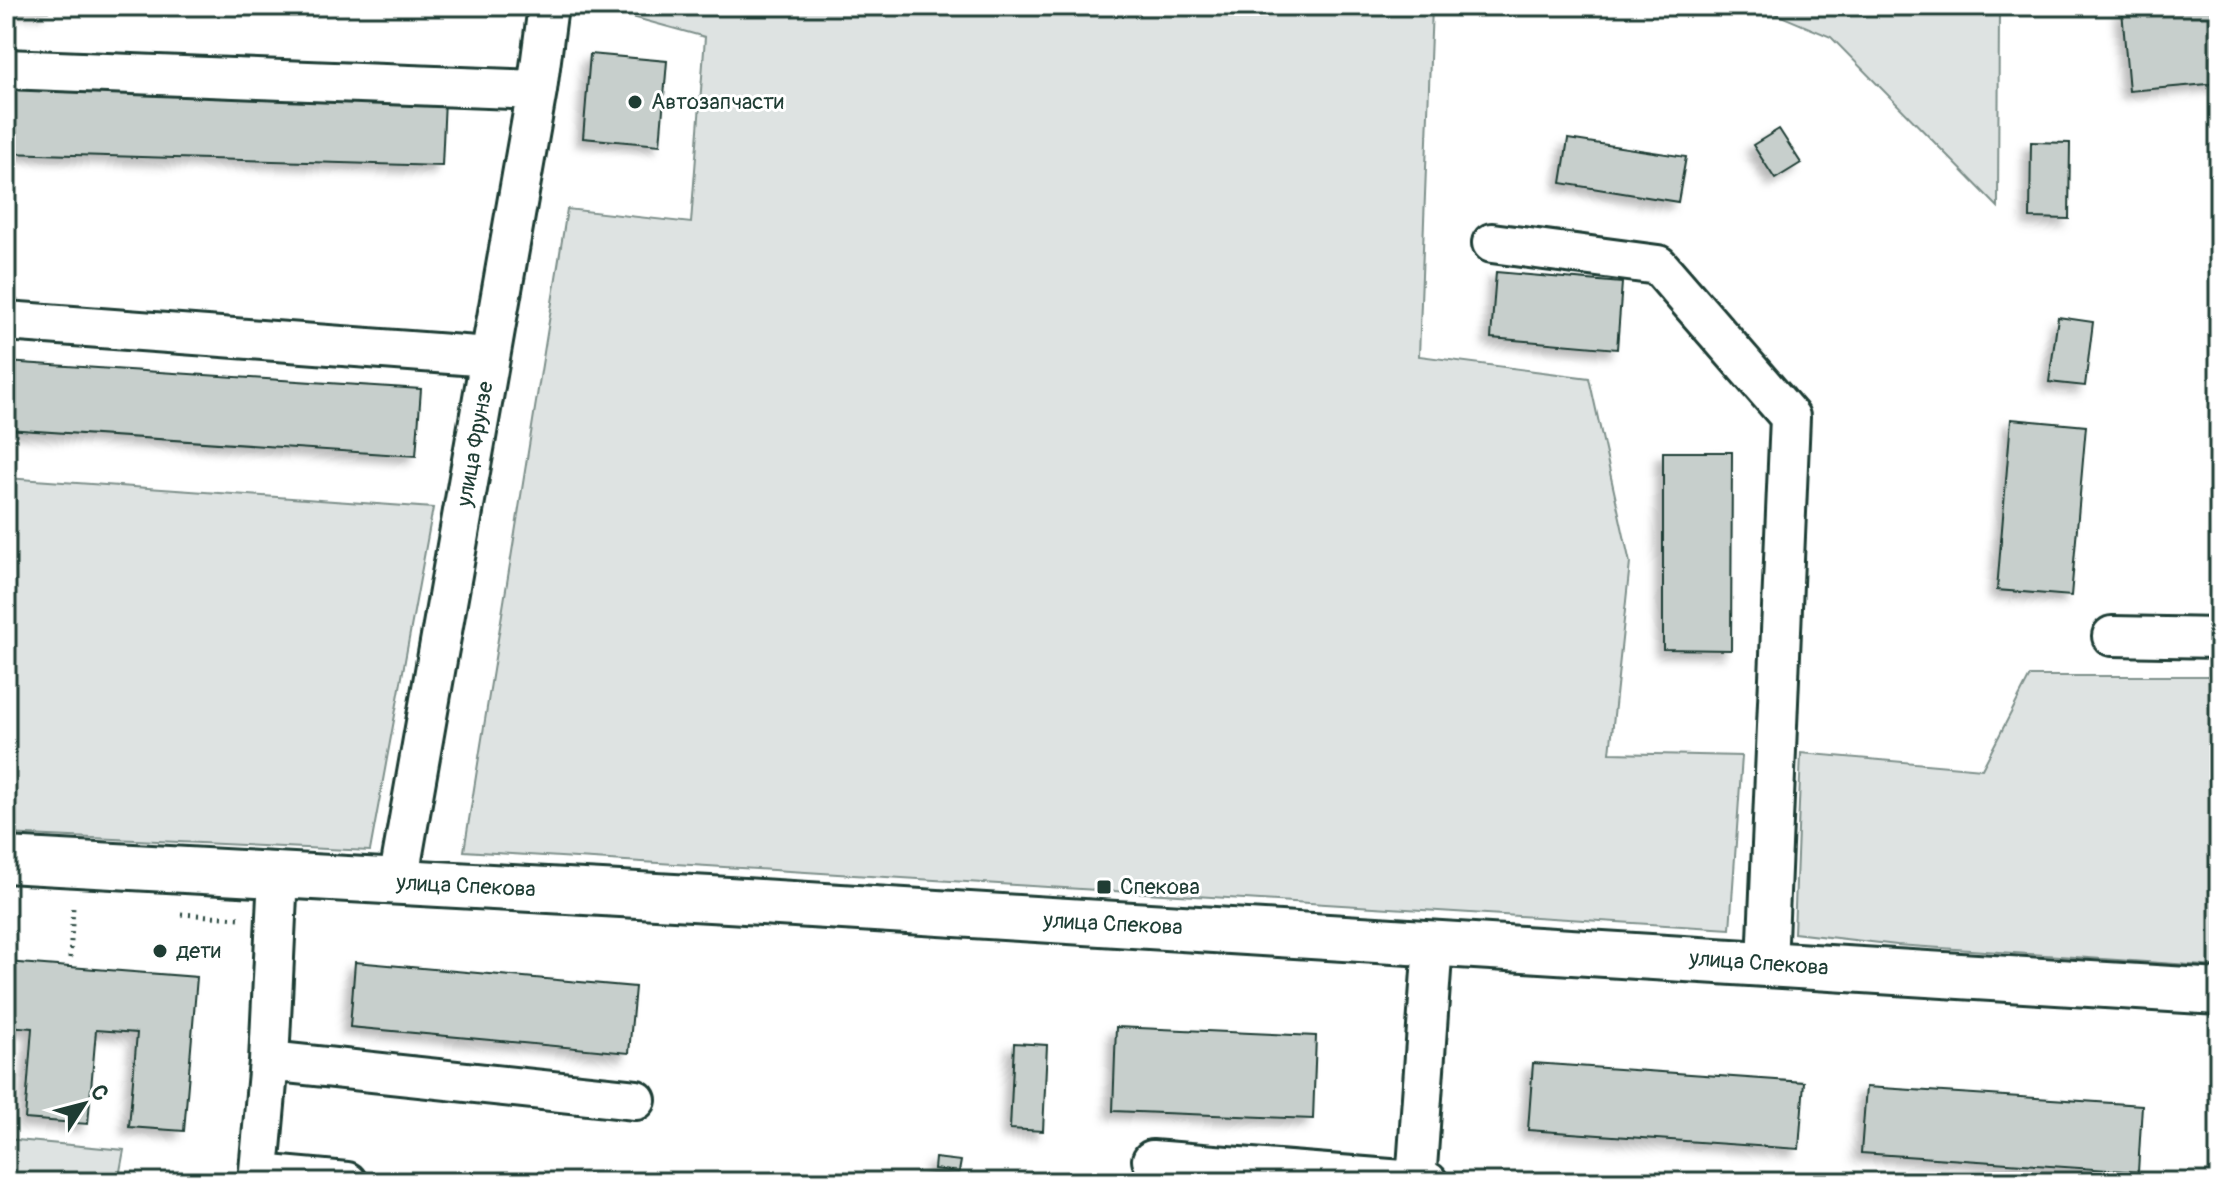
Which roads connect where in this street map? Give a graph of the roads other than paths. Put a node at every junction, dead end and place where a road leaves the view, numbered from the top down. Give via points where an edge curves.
1 (548, 6) edge
2 (6, 69) edge
3 (537, 90) junction
4 (1492, 243) dead end
5 (6, 321) edge
6 (490, 357) junction
7 (2112, 636) dead end
8 (2219, 638) edge
9 (6, 860) edge
10 (278, 875) junction
11 (398, 882) junction
12 (1433, 943) junction
13 (1767, 964) junction
14 (2219, 992) edge
15 (269, 1061) junction
16 (636, 1100) dead end
17 (1152, 1160) dead end
18 (259, 1178) edge
19 (347, 1182) edge
20 (1416, 1182) edge
21 (1428, 1182) edge

1 - 3 street, улица Фрунзе
2 - 3 street
3 - 6 street, улица Фрунзе
4 - 13 street via 1658,265 1790,417
5 - 6 street
6 - 11 street, улица Фрунзе
7 - 8 street
9 - 10 main road, улица Спекова
10 - 11 main road, улица Спекова
10 - 15 street
11 - 12 main road, улица Спекова
12 - 13 main road, улица Спекова
12 - 20 street
13 - 14 main road, улица Спекова
15 - 16 street
15 - 18 street
17 - 20 street
18 - 19 street
20 - 21 street

